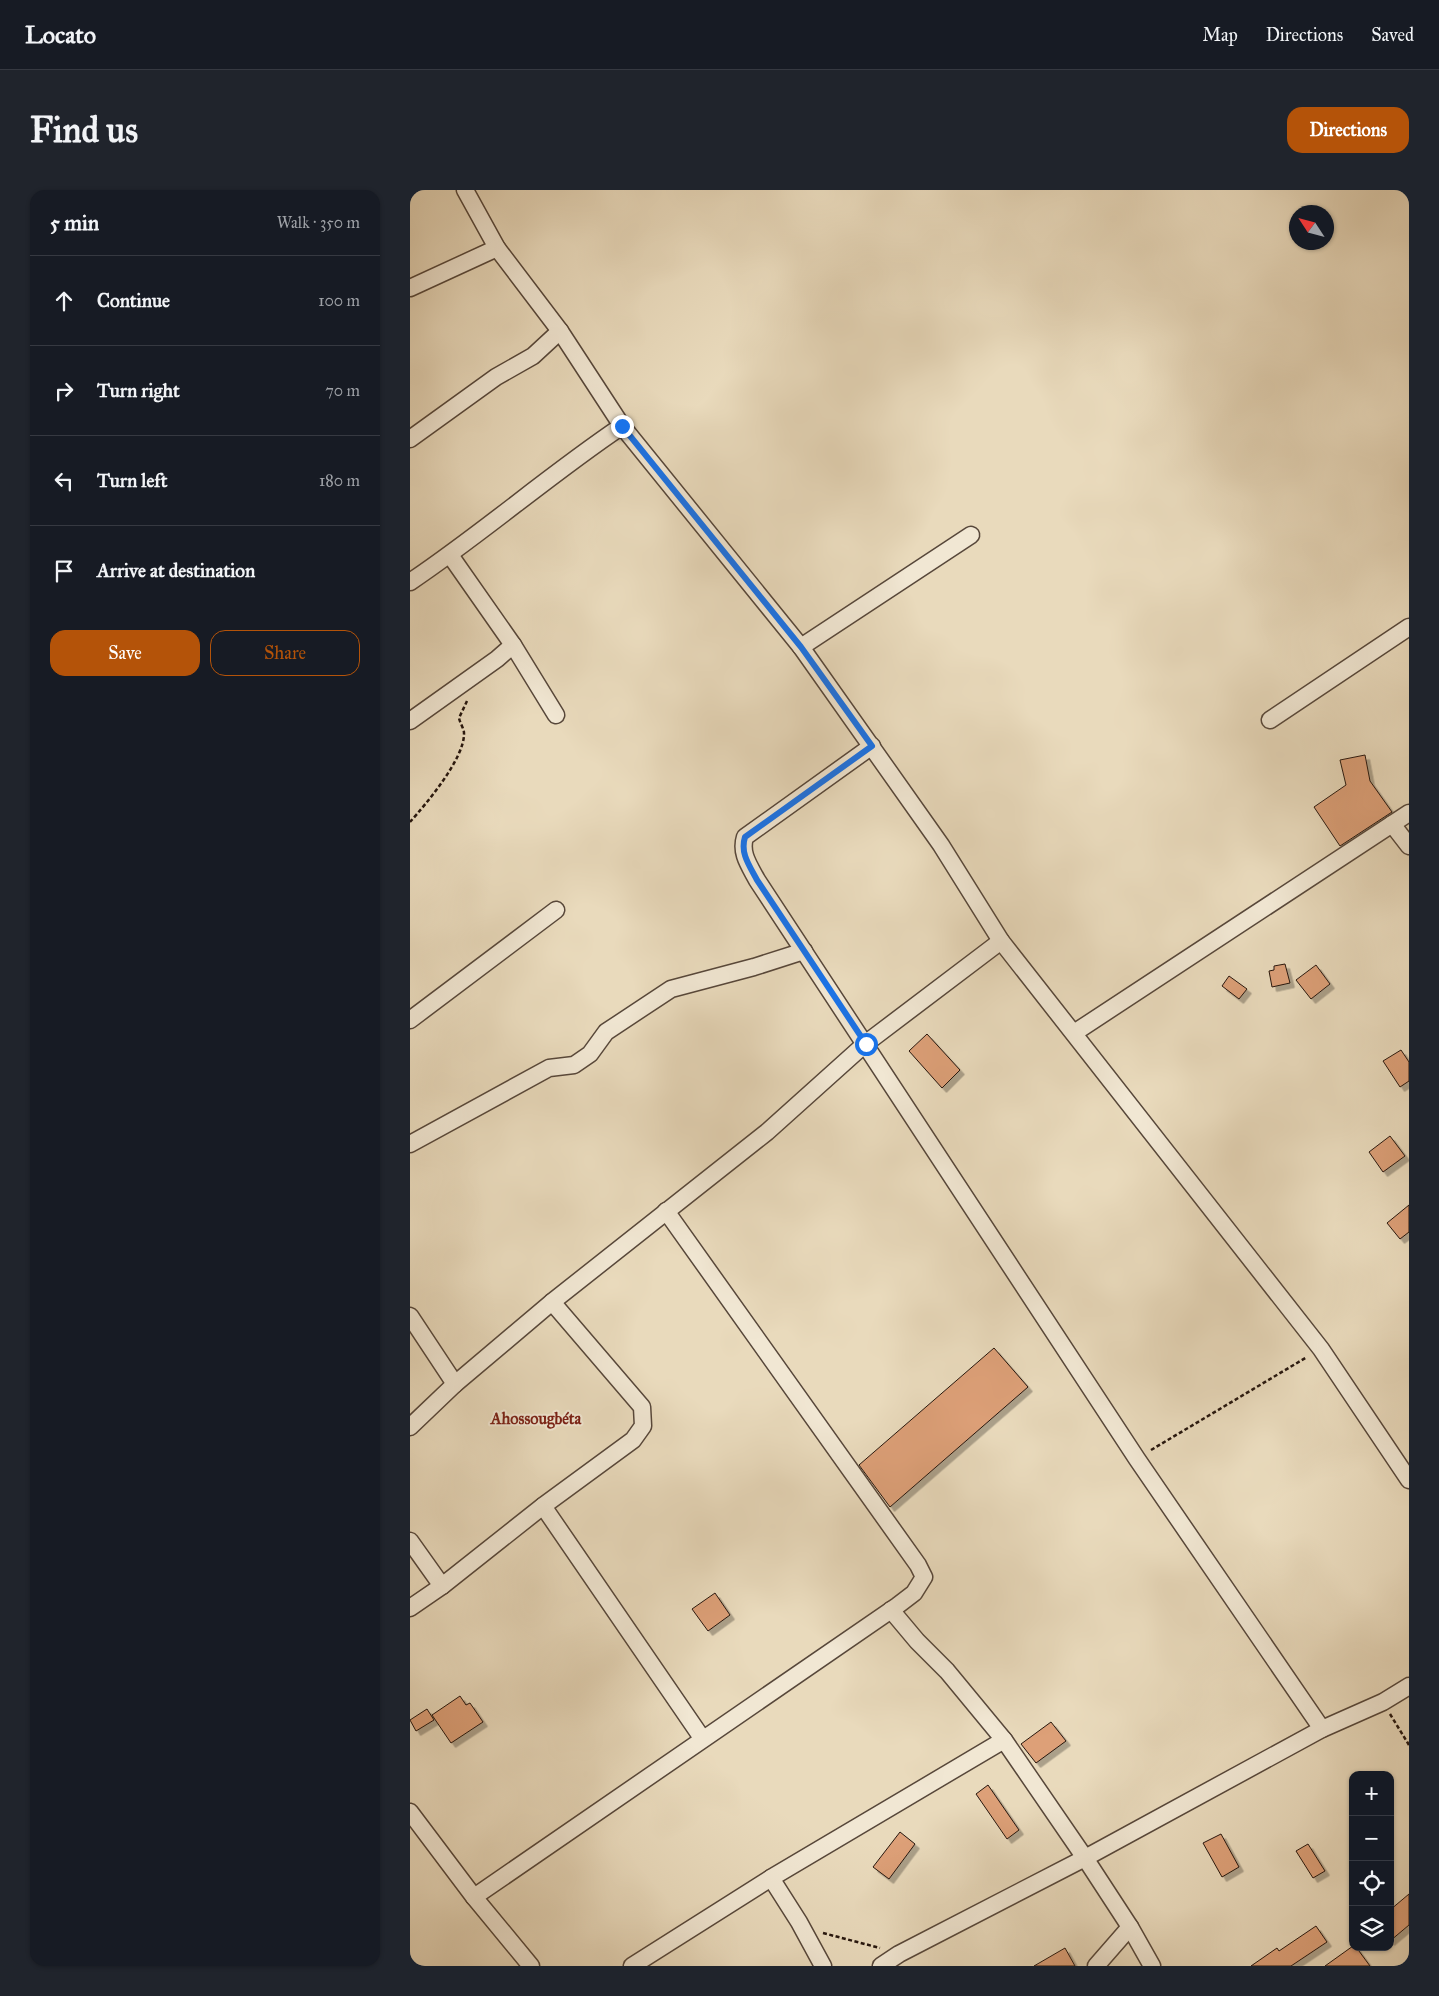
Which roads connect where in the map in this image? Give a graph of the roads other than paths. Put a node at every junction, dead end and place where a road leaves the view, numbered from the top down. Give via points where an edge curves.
1 (465, 190) edge
2 (497, 248) junction
3 (410, 288) edge
4 (560, 331) junction
5 (622, 426) junction
6 (410, 439) edge
7 (971, 535) dead end
8 (450, 555) junction
9 (410, 582) edge
10 (1409, 626) edge
11 (513, 645) junction
12 (801, 647) junction
13 (556, 715) dead end
14 (1270, 720) dead end
15 (410, 721) edge
16 (872, 746) junction
17 (1409, 813) edge
18 (1392, 824) junction
19 (1409, 846) edge
20 (556, 910) dead end
21 (1002, 941) junction
22 (804, 951) junction
23 (410, 1020) edge
24 (1074, 1033) junction
25 (866, 1044) junction
26 (410, 1144) edge
27 (666, 1211) junction
28 (552, 1302) junction
29 (410, 1316) edge
30 (455, 1384) junction
31 (410, 1427) edge
32 (1409, 1480) edge
33 (543, 1506) junction
34 (410, 1541) edge
35 (442, 1586) junction
36 (410, 1608) edge
37 (891, 1610) junction
38 (1409, 1686) edge
39 (1322, 1729) junction
40 (702, 1738) junction
41 (1004, 1740) junction
42 (410, 1812) edge
43 (1085, 1858) junction
44 (771, 1878) junction
45 (474, 1897) junction
46 (1130, 1927) junction
47 (531, 1966) edge
48 (632, 1966) edge
49 (823, 1966) edge
50 (881, 1966) edge
51 (1096, 1966) edge
52 (1152, 1966) edge

1 - 2 street
2 - 3 street
2 - 4 street
4 - 5 street
4 - 6 street via 533,356 496,377
5 - 8 street
5 - 12 street
7 - 12 street
8 - 9 street
8 - 11 street
10 - 14 street
11 - 13 street
11 - 15 street
12 - 16 street
16 - 21 street
16 - 22 street via 745,837 742,846 744,857 757,880
17 - 18 street
18 - 19 street
18 - 24 street
20 - 23 street
21 - 24 street
21 - 25 street
22 - 25 street
22 - 26 street via 671,989 606,1032 590,1054 574,1065 549,1068
24 - 32 street via 1321,1349
25 - 27 street via 767,1132
25 - 39 street via 1137,1459
27 - 28 street
27 - 37 street via 918,1565 924,1577 914,1594
28 - 30 street
28 - 33 street via 642,1407 644,1426 633,1440
29 - 30 street
30 - 31 street
33 - 35 street
33 - 40 street
34 - 35 street
35 - 36 street
37 - 40 street
37 - 41 street
38 - 39 street via 1383,1702
39 - 43 street
40 - 45 street
41 - 43 street
41 - 44 street
42 - 45 street
43 - 46 street
43 - 50 street via 898,1954
44 - 48 street
44 - 49 street
45 - 47 street
46 - 51 street
46 - 52 street

